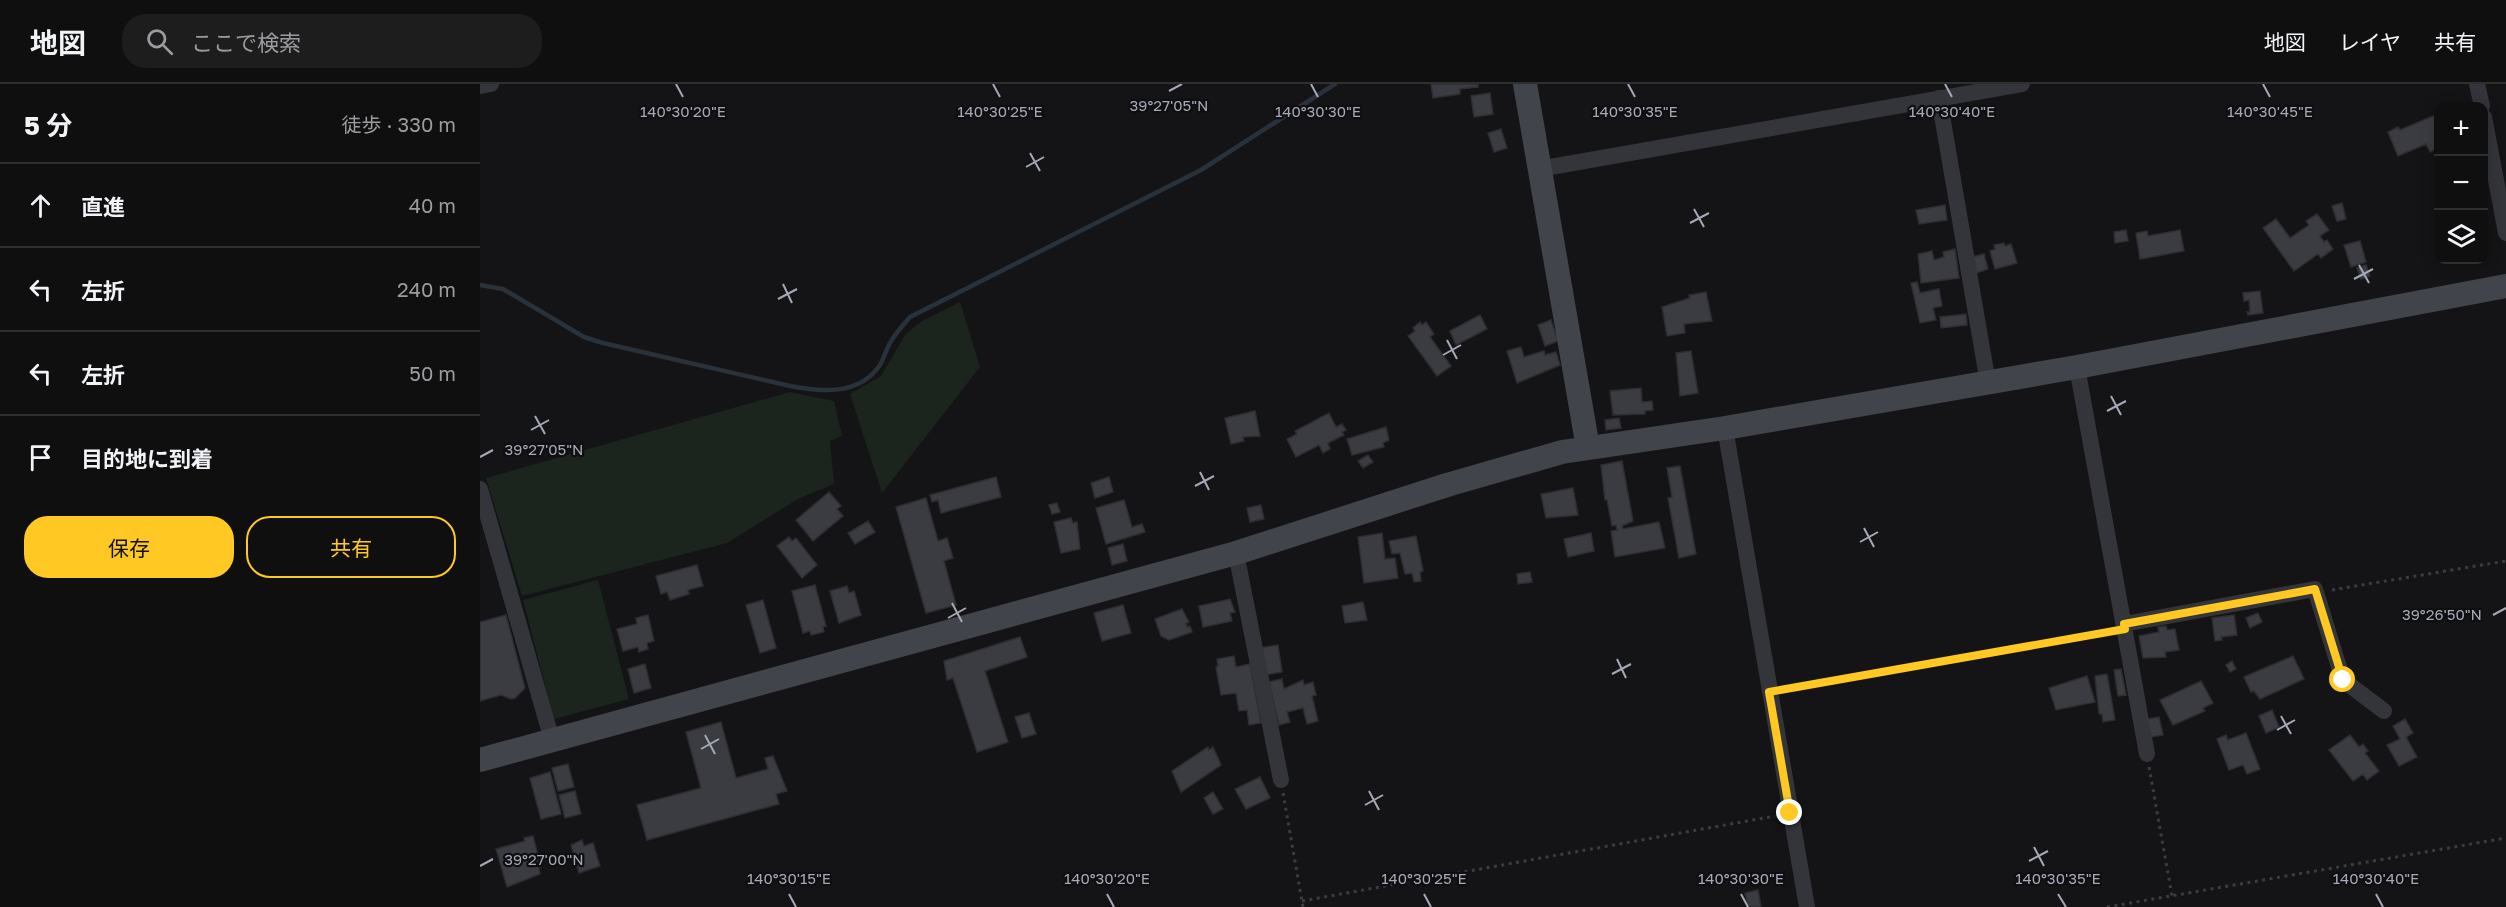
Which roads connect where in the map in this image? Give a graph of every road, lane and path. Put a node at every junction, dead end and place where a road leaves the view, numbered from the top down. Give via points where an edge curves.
1 (491, 84) edge
2 (1525, 84) edge
3 (2022, 84) edge
4 (2477, 84) edge
5 (480, 86) edge
6 (1939, 98) junction
7 (2481, 102) edge
8 (2488, 138) edge
9 (1539, 169) junction
10 (2506, 233) edge
11 (2506, 286) edge
12 (2077, 367) junction
13 (1988, 383) junction
14 (1725, 428) junction
15 (1588, 448) junction
16 (480, 489) edge
17 (1236, 553) junction
18 (2506, 561) edge
19 (2315, 589) junction
20 (2125, 627) junction
21 (1769, 692) junction
22 (2384, 711) dead end
23 (552, 740) junction
24 (2147, 754) joint
25 (480, 760) edge
26 (1281, 780) joint
27 (1790, 813) junction
28 (2506, 838) edge
29 (2172, 896) junction
30 (1302, 901) junction
31 (1303, 907) edge
32 (1806, 907) edge
33 (2108, 907) edge

1 - 5 street
2 - 9 street
3 - 6 street
4 - 7 street
6 - 9 street
6 - 13 street
8 - 10 street
9 - 15 street
11 - 12 street
12 - 13 street
12 - 20 street
13 - 14 street
14 - 15 street
14 - 21 street
15 - 17 street via 1447,485
16 - 23 street
17 - 23 street
17 - 26 street
18 - 19 path via 2335,590
19 - 20 street
19 - 22 street via 2343,680
20 - 21 path
20 - 24 street
21 - 27 street
23 - 25 street
24 - 29 path
26 - 30 path
27 - 30 path
27 - 32 street
28 - 29 path
29 - 33 path
30 - 31 path

